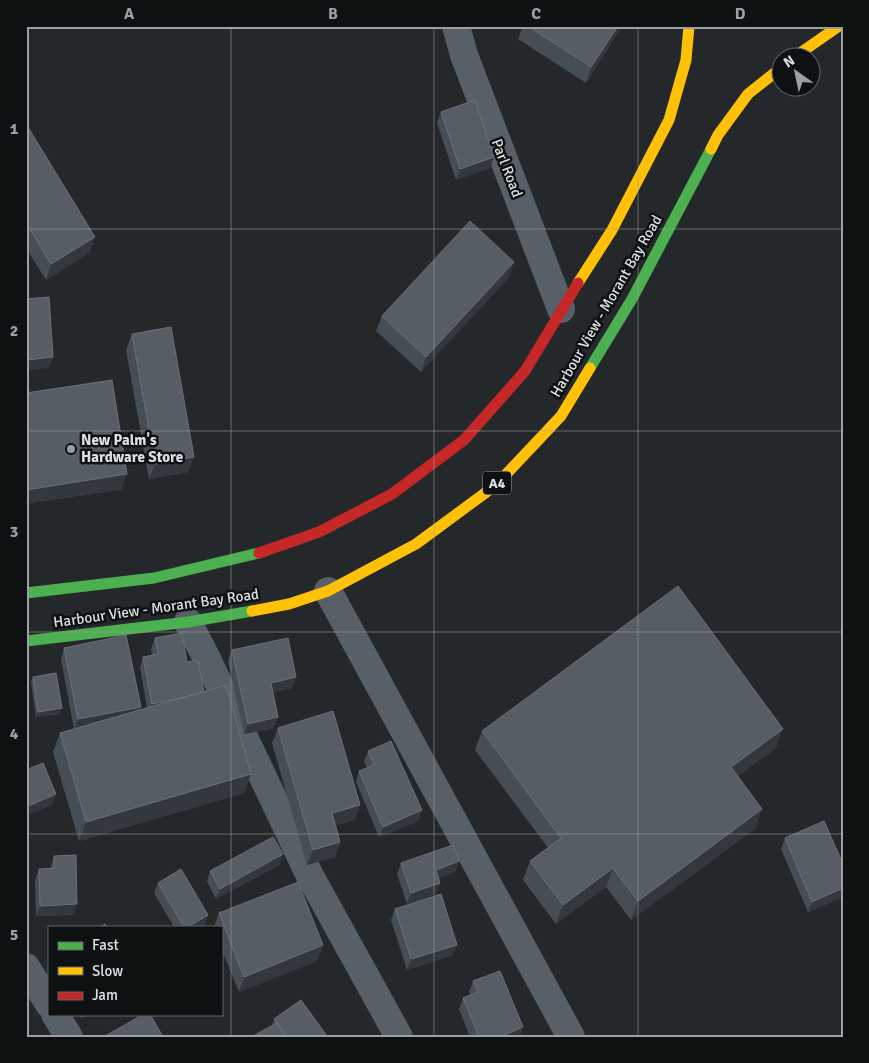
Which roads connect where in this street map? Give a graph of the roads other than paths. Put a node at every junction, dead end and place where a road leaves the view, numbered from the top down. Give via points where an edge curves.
1 (456, 26) edge
2 (689, 26) edge
3 (839, 26) edge
4 (807, 48) edge
5 (772, 75) edge
6 (561, 309) junction
7 (328, 591) junction
8 (26, 593) edge
9 (188, 622) junction
10 (26, 641) edge
11 (26, 967) edge
12 (48, 1002) edge
13 (56, 1016) edge
14 (69, 1037) edge
15 (399, 1037) edge
16 (571, 1037) edge

1 - 6 street, Parl Road via 464,55
2 - 6 highway, Harbour View - Morant Bay Road via 686,60 669,120 612,230
3 - 4 highway
5 - 7 highway, Harbour View - Morant Bay Road / A4 via 748,94 718,135 632,298 561,416 496,485 416,544
6 - 8 highway, Harbour View - Morant Bay Road via 525,371 464,440 392,494 319,532 250,556 154,578
7 - 9 highway, Harbour View - Morant Bay Road / A4 via 289,604
7 - 16 street
9 - 10 highway, Harbour View - Morant Bay Road / A4
9 - 15 street via 309,874
11 - 12 street
13 - 14 street

